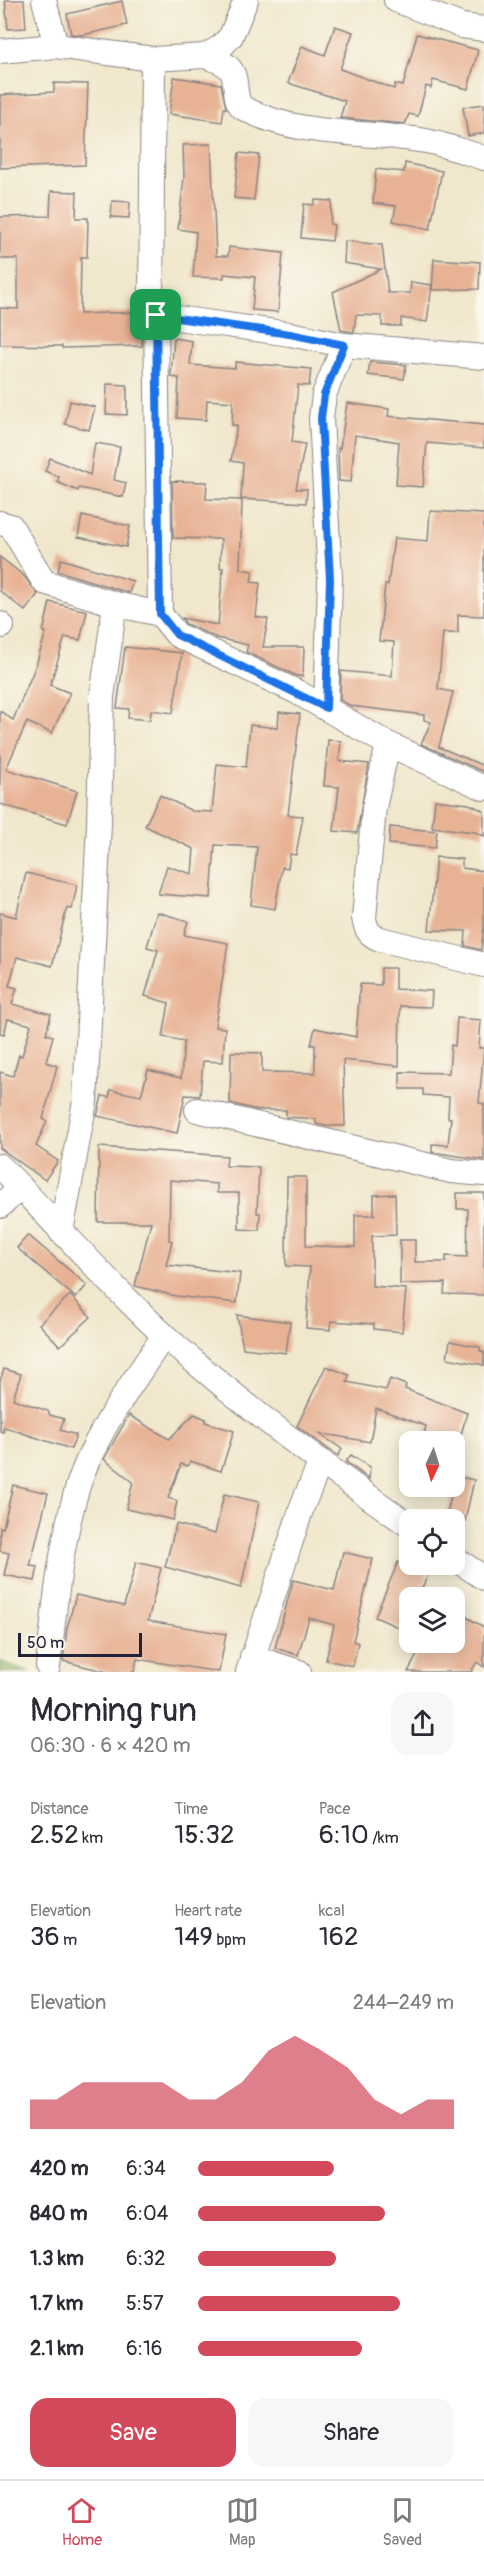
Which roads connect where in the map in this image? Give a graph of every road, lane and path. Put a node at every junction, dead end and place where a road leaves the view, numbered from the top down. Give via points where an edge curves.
1 (44, 0) edge
2 (246, 0) edge
3 (396, 0) edge
4 (484, 29) edge
5 (56, 46) junction
6 (0, 51) edge
7 (205, 56) junction
8 (153, 59) junction
9 (484, 158) edge
10 (156, 315) junction
11 (344, 345) junction
12 (484, 357) edge
13 (0, 523) edge
14 (115, 604) junction
15 (160, 614) junction
16 (326, 659) junction
17 (297, 692) junction
18 (326, 708) junction
19 (388, 744) junction
20 (484, 788) edge
21 (484, 965) edge
22 (197, 1110) dead end
23 (0, 1166) edge
24 (484, 1174) edge
25 (21, 1187) junction
26 (0, 1206) edge
27 (61, 1232) junction
28 (164, 1335) junction
29 (321, 1461) junction
30 (399, 1518) edge
31 (465, 1565) edge
32 (484, 1578) edge
33 (250, 1664) edge
34 (48, 1667) dead end
35 (299, 1672) edge

1 - 5 street
2 - 7 street via 231,36
3 - 4 street via 462,26
5 - 6 street
5 - 8 street
7 - 8 street
7 - 9 street via 228,66 234,74 238,101 245,109 326,132 426,141
8 - 10 street via 152,306
10 - 11 street
10 - 15 street
11 - 12 street
11 - 16 street via 324,395 321,418 330,579
13 - 14 street via 11,526 44,582
14 - 15 street
14 - 27 street via 102,696 85,1101
15 - 17 street via 177,635
16 - 17 street
16 - 18 street
17 - 18 street
18 - 19 street
19 - 20 street
19 - 21 street via 374,808 366,927 373,937
22 - 24 street via 406,1161
23 - 25 street
25 - 26 street
25 - 27 street
27 - 28 street
28 - 29 street
28 - 34 street via 102,1432 79,1484 58,1578
29 - 30 street
29 - 33 street
31 - 32 street
33 - 35 street

